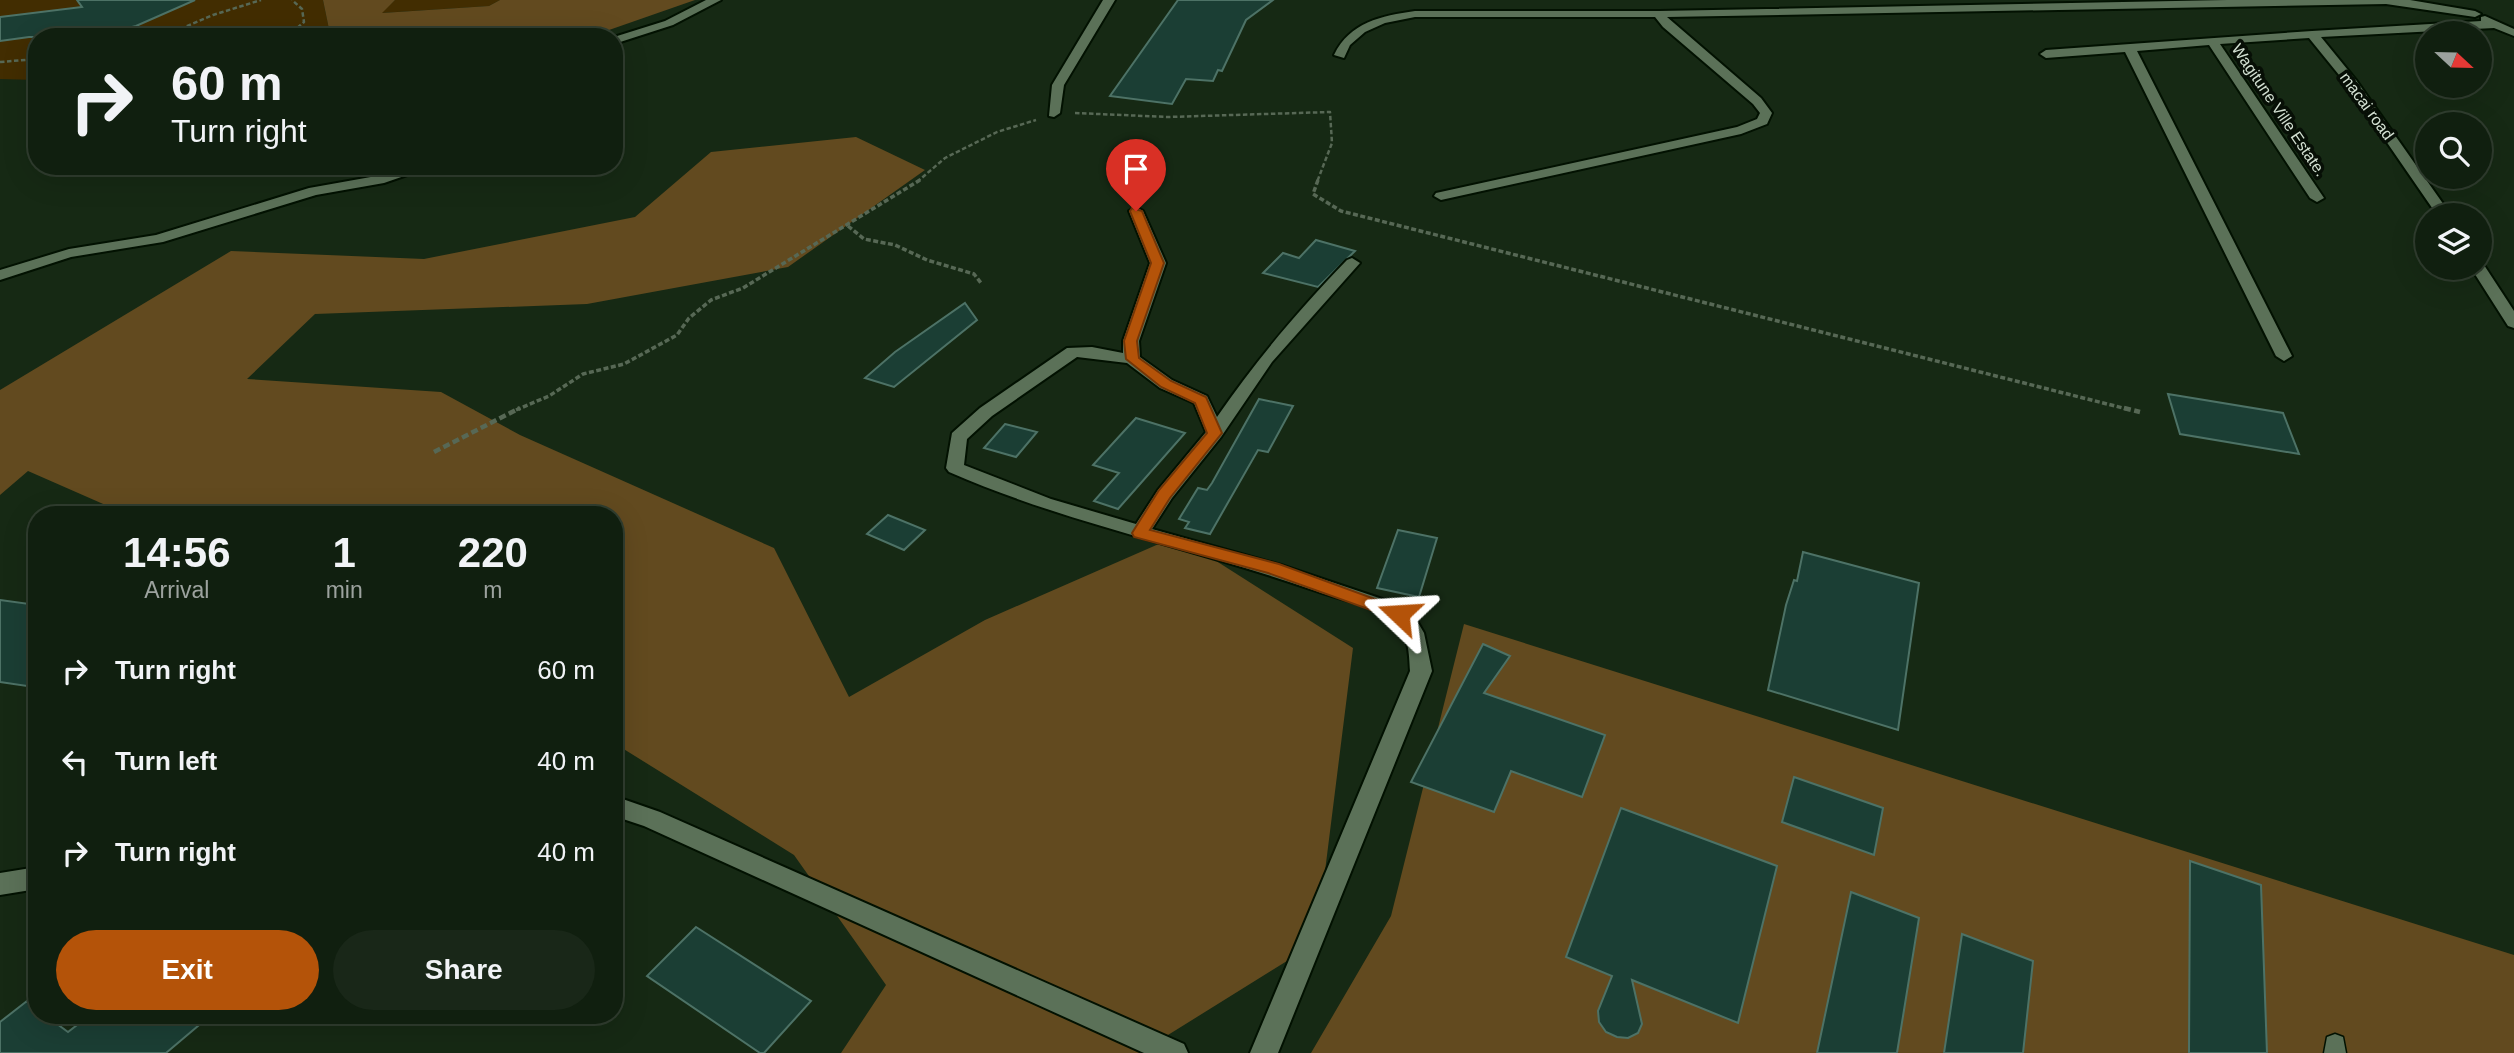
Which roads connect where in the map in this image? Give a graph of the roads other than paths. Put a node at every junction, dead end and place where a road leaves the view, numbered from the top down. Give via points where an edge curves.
1 (715, 0) edge
2 (1108, 0) edge
3 (1614, 0) edge
4 (2404, 0) edge
5 (2447, 0) edge
6 (1644, 2) dead end
7 (2383, 2) edge
8 (1658, 14) junction
9 (2475, 14) junction
10 (2495, 24) junction
11 (2514, 33) edge
12 (2312, 34) junction
13 (623, 38) edge
14 (2213, 42) junction
15 (2130, 49) junction
16 (2046, 54) dead end
17 (1340, 55) dead end
18 (1054, 113) road end
19 (397, 175) edge
20 (1441, 196) dead end
21 (2316, 198) dead end
22 (2436, 203) edge
23 (1136, 211) dead end
24 (1352, 263) dead end
25 (0, 275) edge
26 (2487, 280) edge
27 (2514, 323) edge
28 (2284, 356) dead end
29 (1132, 359) junction
30 (1215, 433) junction
31 (1140, 533) junction
32 (623, 809) edge
33 (28, 879) edge
34 (0, 884) edge
35 (1174, 1053) edge
36 (1264, 1053) edge

1 - 13 street via 669,23
2 - 18 street via 1058,85
3 - 8 street
4 - 7 street
5 - 9 street
6 - 8 street
7 - 8 street
7 - 9 street
8 - 17 street via 1415,14 1357,31 1345,41
8 - 20 street via 1757,101 1766,113 1762,121 1741,131
9 - 10 street
10 - 11 street
10 - 12 street
12 - 14 street
12 - 22 street, macai road
14 - 15 street
14 - 21 street, Wagitune Ville Estate.
15 - 16 street
15 - 28 street
19 - 25 street via 314,191 158,239 69,253
23 - 29 street via 1157,263 1131,341
24 - 30 street via 1266,359
26 - 27 street
29 - 30 street via 1166,384 1201,400
29 - 31 street via 1073,352 958,437 955,468 1001,490
30 - 31 street
31 - 36 street via 1273,568 1399,614 1416,635 1421,671
32 - 35 street
33 - 34 street

